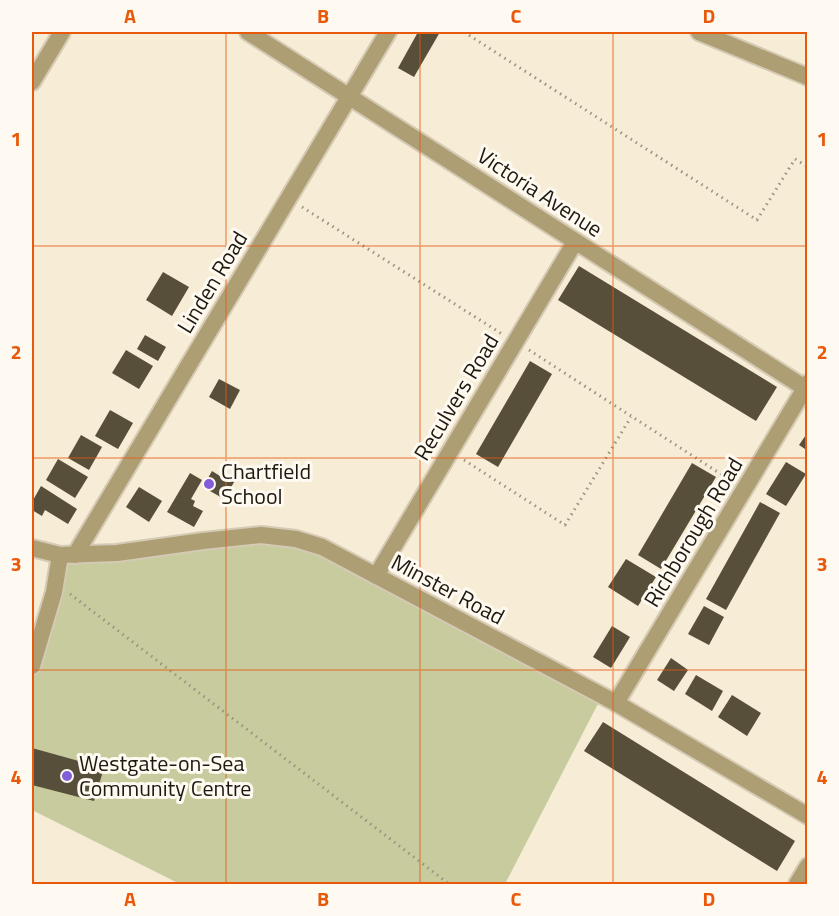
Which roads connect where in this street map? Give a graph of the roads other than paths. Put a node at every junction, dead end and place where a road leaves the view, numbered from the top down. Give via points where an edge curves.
1 (62, 32) edge
2 (248, 32) edge
3 (388, 32) edge
4 (699, 32) edge
5 (807, 77) edge
6 (32, 82) edge
7 (349, 96) junction
8 (575, 242) junction
9 (806, 387) edge
10 (32, 548) edge
11 (68, 555) junction
12 (376, 576) junction
13 (32, 666) edge
14 (616, 703) junction
15 (807, 816) edge
16 (807, 866) edge
17 (797, 885) edge

1 - 6 street
2 - 7 street, Victoria Avenue
3 - 7 street, Linden Road
4 - 5 street
7 - 8 street, Victoria Avenue
7 - 11 street, Linden Road
8 - 9 street, Victoria Avenue
8 - 12 street, Reculvers Road
9 - 14 street, Richborough Road
10 - 11 street, Minster Road
11 - 12 street, Minster Road via 277,536 322,547
11 - 13 street
12 - 14 street, Minster Road
14 - 15 street, Minster Road
16 - 17 street

